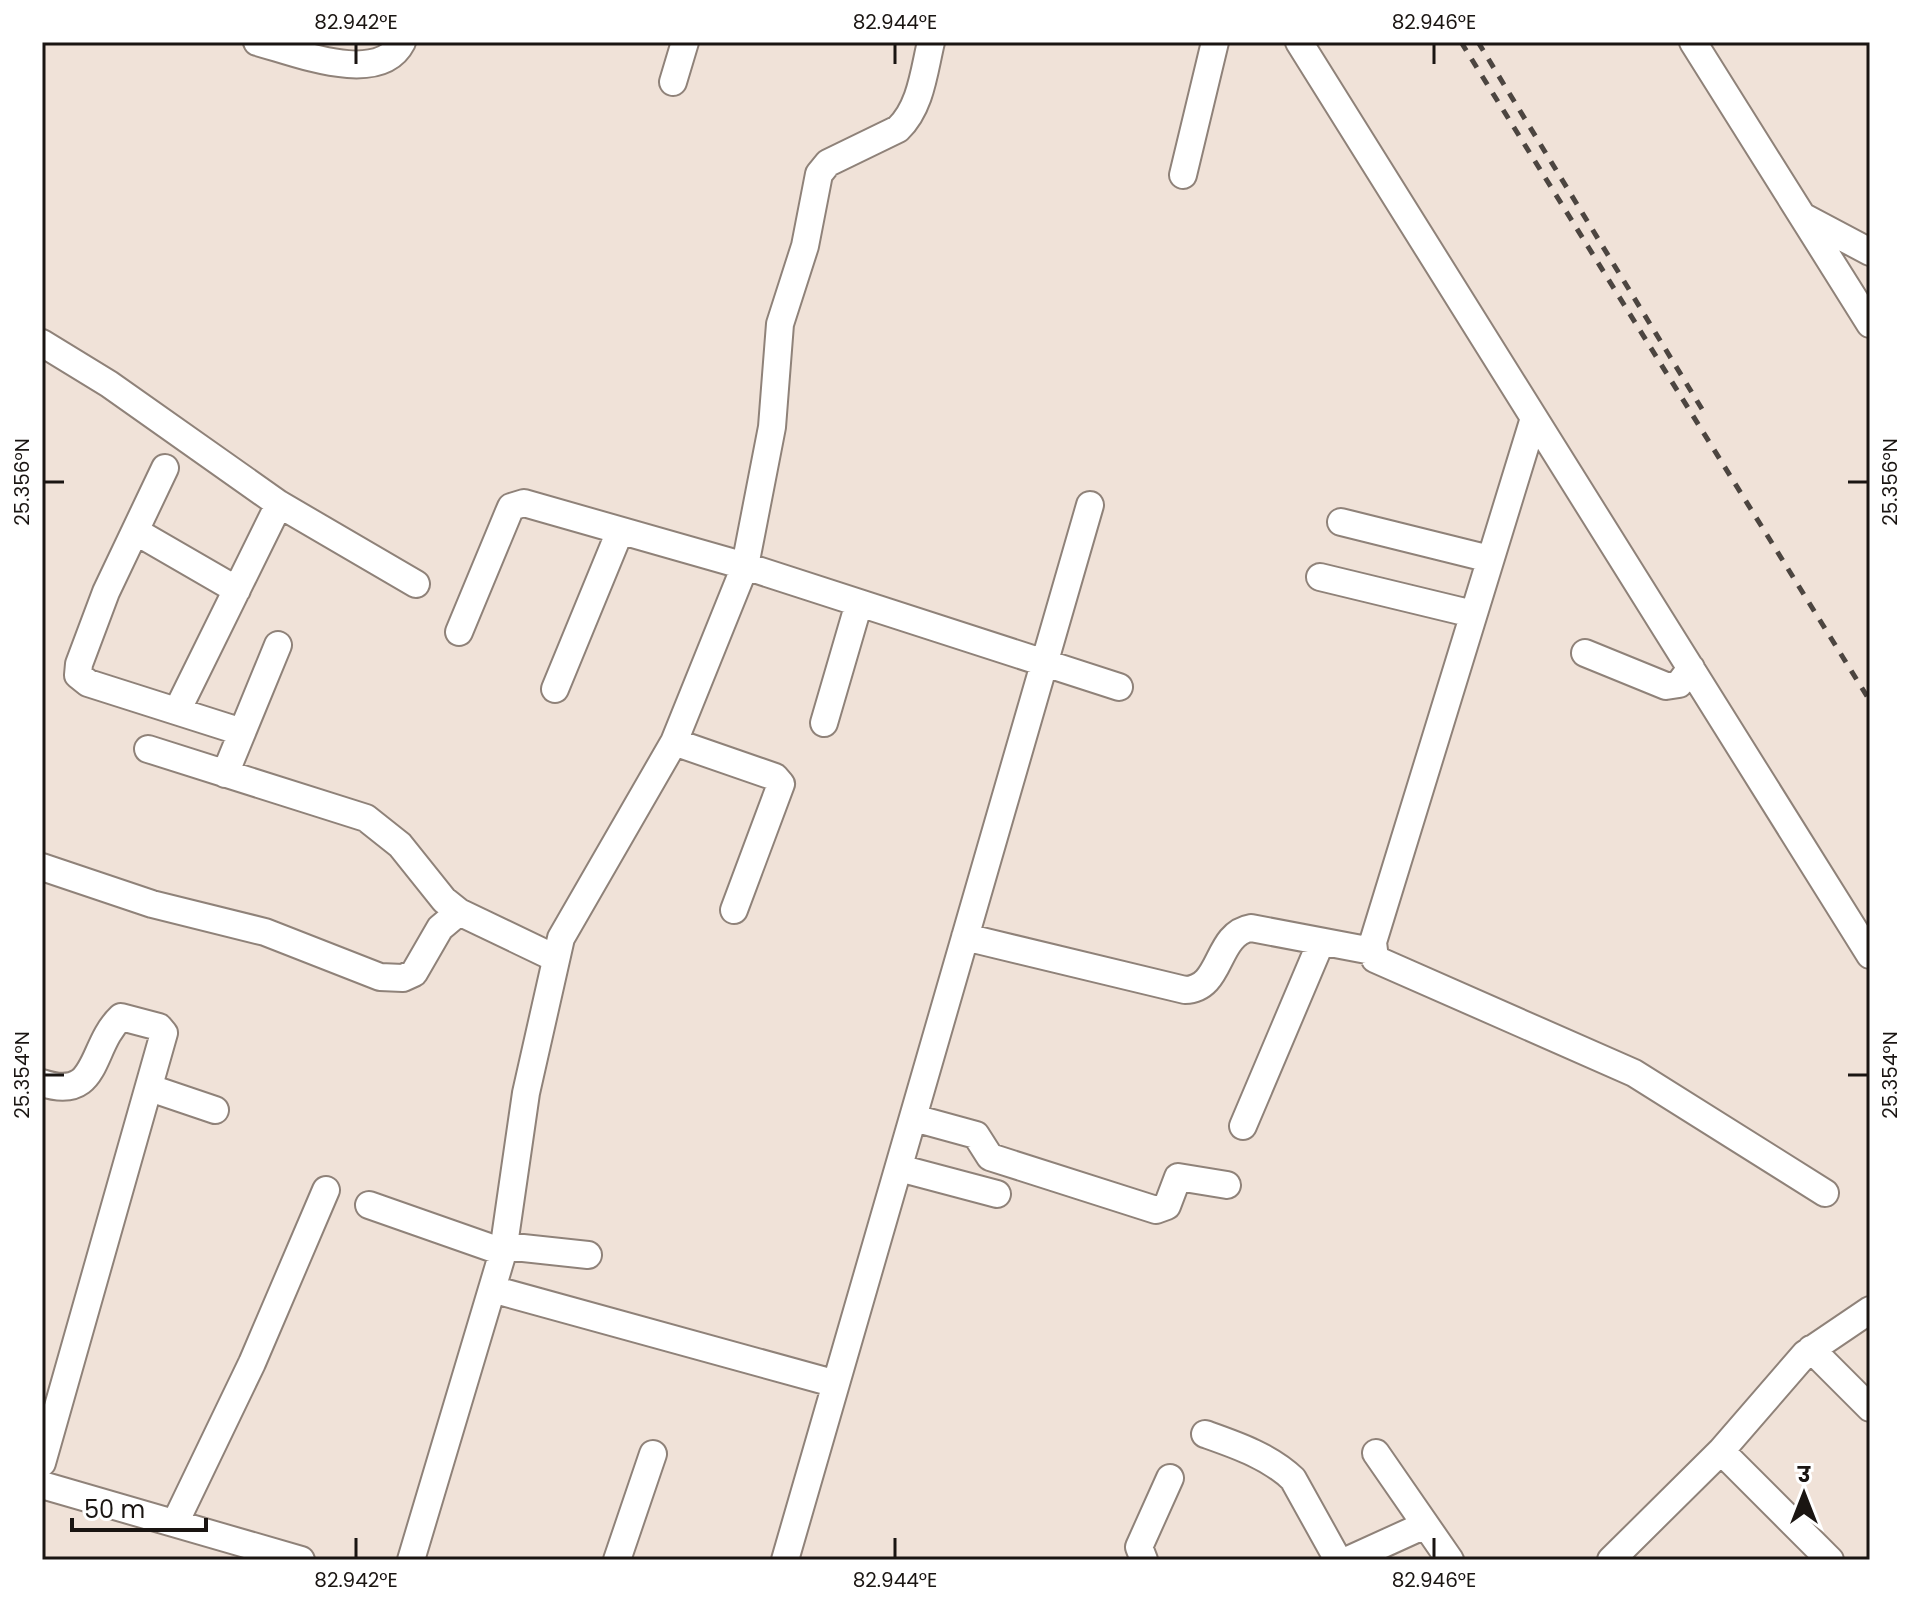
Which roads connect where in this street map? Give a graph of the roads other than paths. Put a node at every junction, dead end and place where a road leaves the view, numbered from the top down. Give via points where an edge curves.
1 (257, 42) edge
2 (402, 42) edge
3 (685, 42) edge
4 (931, 42) edge
5 (1215, 42) edge
6 (1299, 42) edge
7 (1693, 42) edge
8 (673, 82) dead end
9 (1183, 175) dead end
10 (1801, 215) junction
11 (1870, 252) edge
12 (1870, 324) edge
13 (42, 343) edge
14 (1534, 418) junction
15 (165, 468) dead end
16 (279, 504) junction
17 (1090, 505) dead end
18 (1341, 522) dead end
19 (135, 531) junction
20 (620, 531) junction
21 (1490, 559) junction
22 (745, 566) junction
23 (1320, 577) dead end
24 (416, 584) dead end
25 (237, 590) junction
26 (859, 603) junction
27 (1473, 614) junction
28 (459, 632) dead end
29 (278, 645) dead end
30 (1585, 653) dead end
31 (1042, 663) junction
32 (1691, 668) junction
33 (1119, 687) dead end
34 (555, 689) dead end
35 (177, 711) junction
36 (824, 723) dead end
37 (242, 732) junction
38 (674, 742) junction
39 (148, 749) dead end
40 (225, 774) junction
41 (42, 867) edge
42 (734, 910) dead end
43 (459, 912) junction
44 (965, 937) junction
45 (1321, 942) junction
46 (1372, 951) junction
47 (1870, 955) edge
48 (555, 958) junction
49 (42, 1083) edge
50 (150, 1088) junction
51 (215, 1110) dead end
52 (914, 1118) junction
53 (1243, 1126) dead end
54 (899, 1168) junction
55 (1227, 1185) dead end
56 (326, 1190) dead end
57 (1825, 1193) dead end
58 (997, 1194) dead end
59 (369, 1205) dead end
60 (504, 1249) junction
61 (588, 1255) dead end
62 (492, 1289) junction
63 (1870, 1310) edge
64 (1811, 1349) junction
65 (833, 1383) junction
66 (1870, 1408) edge
67 (1205, 1434) dead end
68 (1721, 1451) junction
69 (1376, 1453) dead end
70 (653, 1454) dead end
71 (42, 1463) edge
72 (1170, 1478) dead end
73 (42, 1485) edge
74 (175, 1523) junction
75 (1425, 1525) junction
76 (301, 1560) edge
77 (411, 1560) edge
78 (617, 1560) edge
79 (785, 1560) edge
80 (1144, 1560) edge
81 (1338, 1560) edge
82 (1348, 1560) edge
83 (1450, 1560) edge
84 (1611, 1560) edge
85 (1830, 1560) edge

1 - 2 street via 354,64 381,63
3 - 8 street
4 - 22 street via 907,120 828,163 819,174 805,246 780,324 772,427
5 - 9 street
6 - 14 street
7 - 10 street
10 - 11 street
10 - 12 street
13 - 16 street
14 - 21 street
14 - 32 street
15 - 19 street
16 - 24 street
16 - 25 street
17 - 31 street
18 - 21 street
19 - 25 street
19 - 35 street via 106,592 78,675 88,683
20 - 22 street
20 - 28 street via 524,503 511,507
20 - 34 street
21 - 27 street
22 - 26 street
22 - 38 street
23 - 27 street
25 - 35 street
26 - 31 street
26 - 36 street
27 - 46 street
29 - 37 street
30 - 32 street via 1666,686 1679,684
31 - 33 street
31 - 44 street
32 - 47 street
35 - 37 street
37 - 40 street
38 - 42 street via 775,777 781,784
38 - 48 street via 561,938
39 - 40 street
40 - 43 street via 366,818 400,845
41 - 43 street via 152,904 265,932 392,979 414,973 440,928
43 - 48 street
44 - 45 street via 1185,990 1198,990 1207,982 1240,929
44 - 52 street
45 - 46 street
45 - 53 street
46 - 57 street via 1381,964 1634,1073
48 - 60 street via 526,1093
49 - 50 street via 65,1089 80,1083 116,1021 129,1017 164,1033
50 - 51 street
50 - 71 street
52 - 54 street
52 - 55 street via 976,1135 990,1157 1156,1210 1167,1206 1178,1177
54 - 58 street
54 - 65 street
56 - 74 street via 252,1363
59 - 60 street
60 - 61 street
60 - 62 street
62 - 65 street
62 - 77 street
63 - 64 street
64 - 66 street
64 - 68 street
65 - 79 street
67 - 81 street via 1241,1447 1293,1479
68 - 84 street
68 - 85 street
69 - 75 street
70 - 78 street
72 - 80 street via 1139,1547
73 - 74 street
74 - 76 street
75 - 82 street
75 - 83 street

